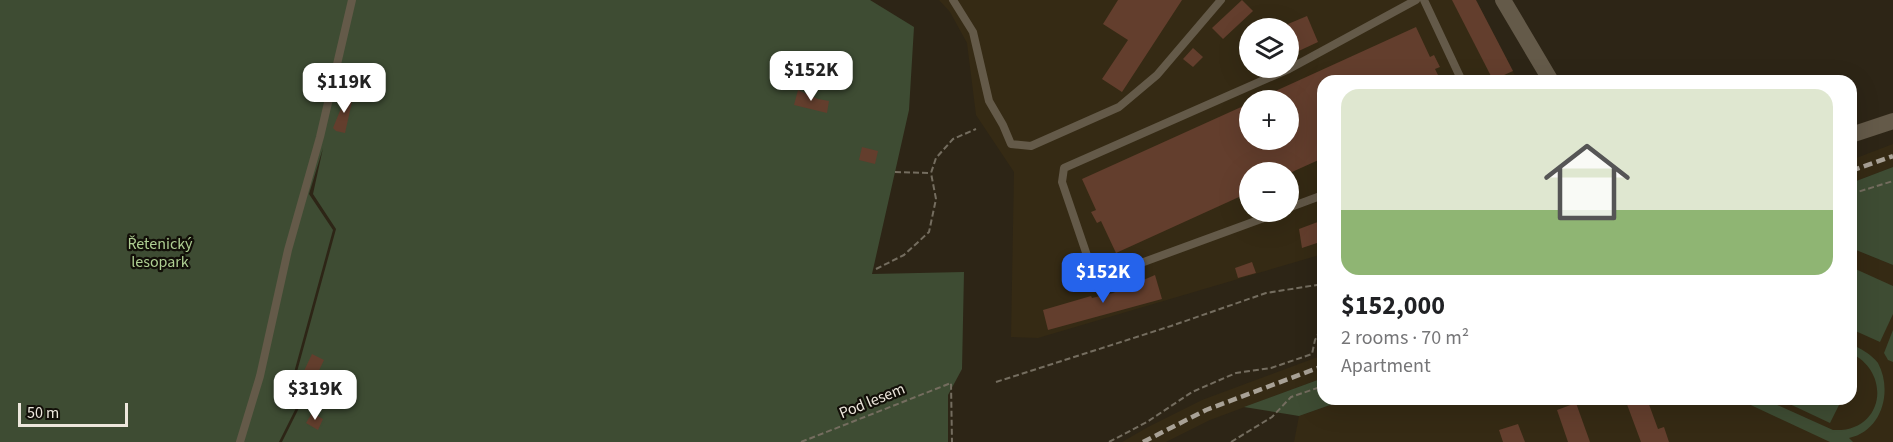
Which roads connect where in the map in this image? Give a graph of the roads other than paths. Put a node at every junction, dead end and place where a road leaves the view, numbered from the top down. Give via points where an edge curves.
1 (352, 0) edge
2 (953, 0) edge
3 (1221, 0) edge
4 (1416, 0) edge
5 (1424, 0) edge
6 (1503, 0) edge
7 (1459, 75) edge
8 (1547, 75) edge
9 (1893, 121) edge
10 (1857, 133) edge
11 (1317, 197) edge
12 (1299, 204) edge
13 (1253, 222) edge
14 (240, 442) edge

1 - 14 lane via 260,376
2 - 3 lane via 974,32 989,101 1011,144 1031,146 1119,107 1156,75
4 - 13 lane via 1289,69 1064,168 1062,182 1092,270 1111,274
5 - 7 lane
6 - 8 street
9 - 10 street
11 - 12 lane

